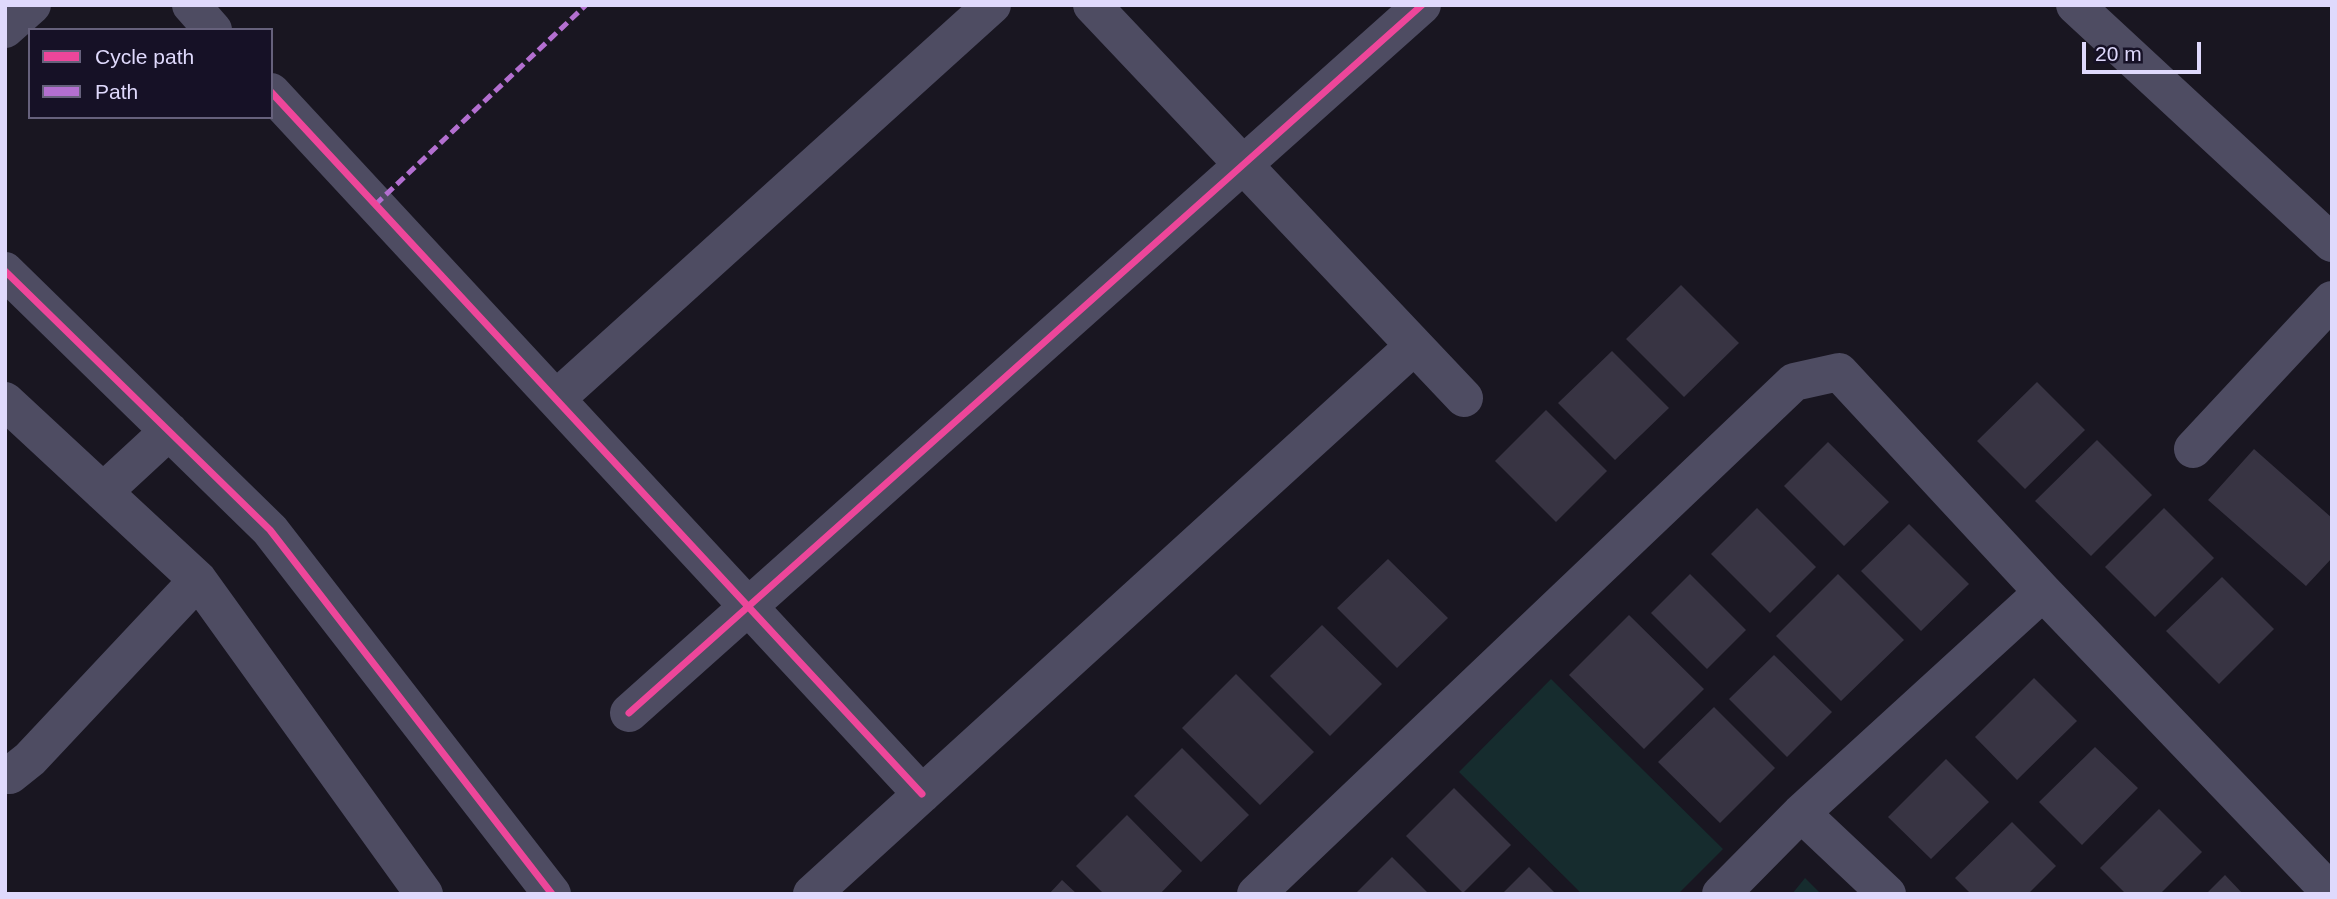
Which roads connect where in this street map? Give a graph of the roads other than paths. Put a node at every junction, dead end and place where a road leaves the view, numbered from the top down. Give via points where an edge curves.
1 (32, 5) edge
2 (191, 5) edge
3 (992, 5) edge
4 (1092, 5) edge
5 (1422, 5) edge
6 (2075, 5) edge
7 (211, 28) edge
8 (5, 29) edge
9 (273, 94) edge
10 (1242, 163) junction
11 (2332, 243) edge
12 (5, 271) edge
13 (2332, 300) edge
14 (1414, 346) junction
15 (1464, 398) dead end
16 (556, 399) junction
17 (5, 401) edge
18 (169, 430) junction
19 (2193, 449) dead end
20 (103, 492) junction
21 (198, 580) junction
22 (2042, 592) junction
23 (748, 606) junction
24 (629, 713) dead end
25 (5, 775) edge
26 (922, 794) junction
27 (1801, 813) junction
28 (2320, 881) dead end
29 (424, 894) edge
30 (552, 894) edge
31 (812, 894) edge
32 (1256, 894) edge
33 (1721, 894) edge
34 (1887, 894) edge

1 - 8 street
2 - 7 street
3 - 16 street
4 - 10 street
5 - 10 street
6 - 11 street
9 - 16 street
10 - 14 street
10 - 23 street
12 - 18 street
13 - 19 street
14 - 15 street
14 - 26 street
16 - 23 street
17 - 20 street
18 - 20 street
18 - 30 street via 270,530
20 - 21 street
21 - 25 street via 30,759
21 - 29 street
22 - 27 street
22 - 28 street
22 - 32 street via 1839,372 1794,382
23 - 24 street
23 - 26 street
26 - 31 street
27 - 33 street
27 - 34 street

